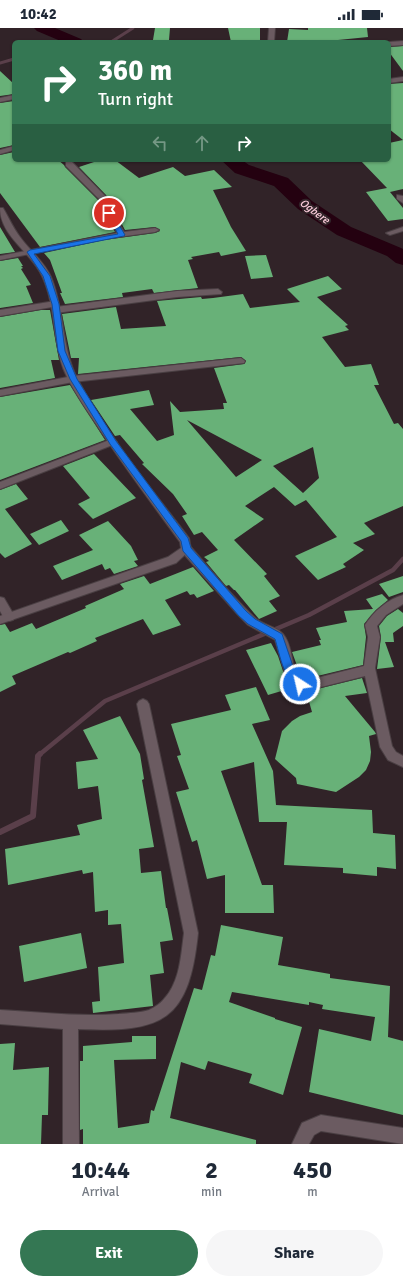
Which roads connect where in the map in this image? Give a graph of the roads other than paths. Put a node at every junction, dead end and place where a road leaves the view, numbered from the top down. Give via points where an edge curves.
1 (272, 28) edge
2 (271, 40) edge
3 (403, 43) edge
4 (391, 44) edge
5 (403, 79) edge
6 (391, 80) edge
7 (12, 97) edge
8 (0, 100) edge
9 (12, 149) edge
10 (0, 152) edge
11 (69, 164) dead end
12 (0, 210) edge
13 (156, 230) dead end
14 (403, 230) edge
15 (390, 233) dead end
16 (122, 235) junction
17 (30, 252) junction
18 (0, 258) edge
19 (218, 292) dead end
20 (56, 307) junction
21 (0, 313) edge
22 (241, 361) dead end
23 (74, 379) junction
24 (0, 393) edge
25 (112, 442) junction
26 (0, 486) edge
27 (186, 549) junction
28 (403, 599) edge
29 (0, 601) edge
30 (4, 618) edge
31 (369, 668) junction
32 (143, 704) dead end
33 (403, 762) edge
34 (0, 1017) edge
35 (70, 1022) junction
36 (403, 1136) edge
37 (71, 1144) edge
38 (300, 1144) edge

1 - 2 street
3 - 4 street
5 - 6 street
7 - 8 street
9 - 10 street
11 - 16 street via 102,198
12 - 17 street via 15,235
13 - 16 street
14 - 15 street
16 - 17 street
17 - 18 street
17 - 20 street via 46,276
19 - 20 street
20 - 21 street
20 - 23 street via 62,351
22 - 23 street
23 - 24 street
23 - 25 street
25 - 26 street
25 - 27 street via 185,541
27 - 30 street via 172,560
27 - 31 street via 252,622 279,637 292,677 300,684 309,685
28 - 31 street via 382,612 371,625 374,637
29 - 30 street
31 - 33 street via 386,747 392,756
32 - 35 street via 191,933 188,961 178,992 162,1012 138,1021
34 - 35 street
35 - 37 street
36 - 38 street via 321,1123 308,1129

